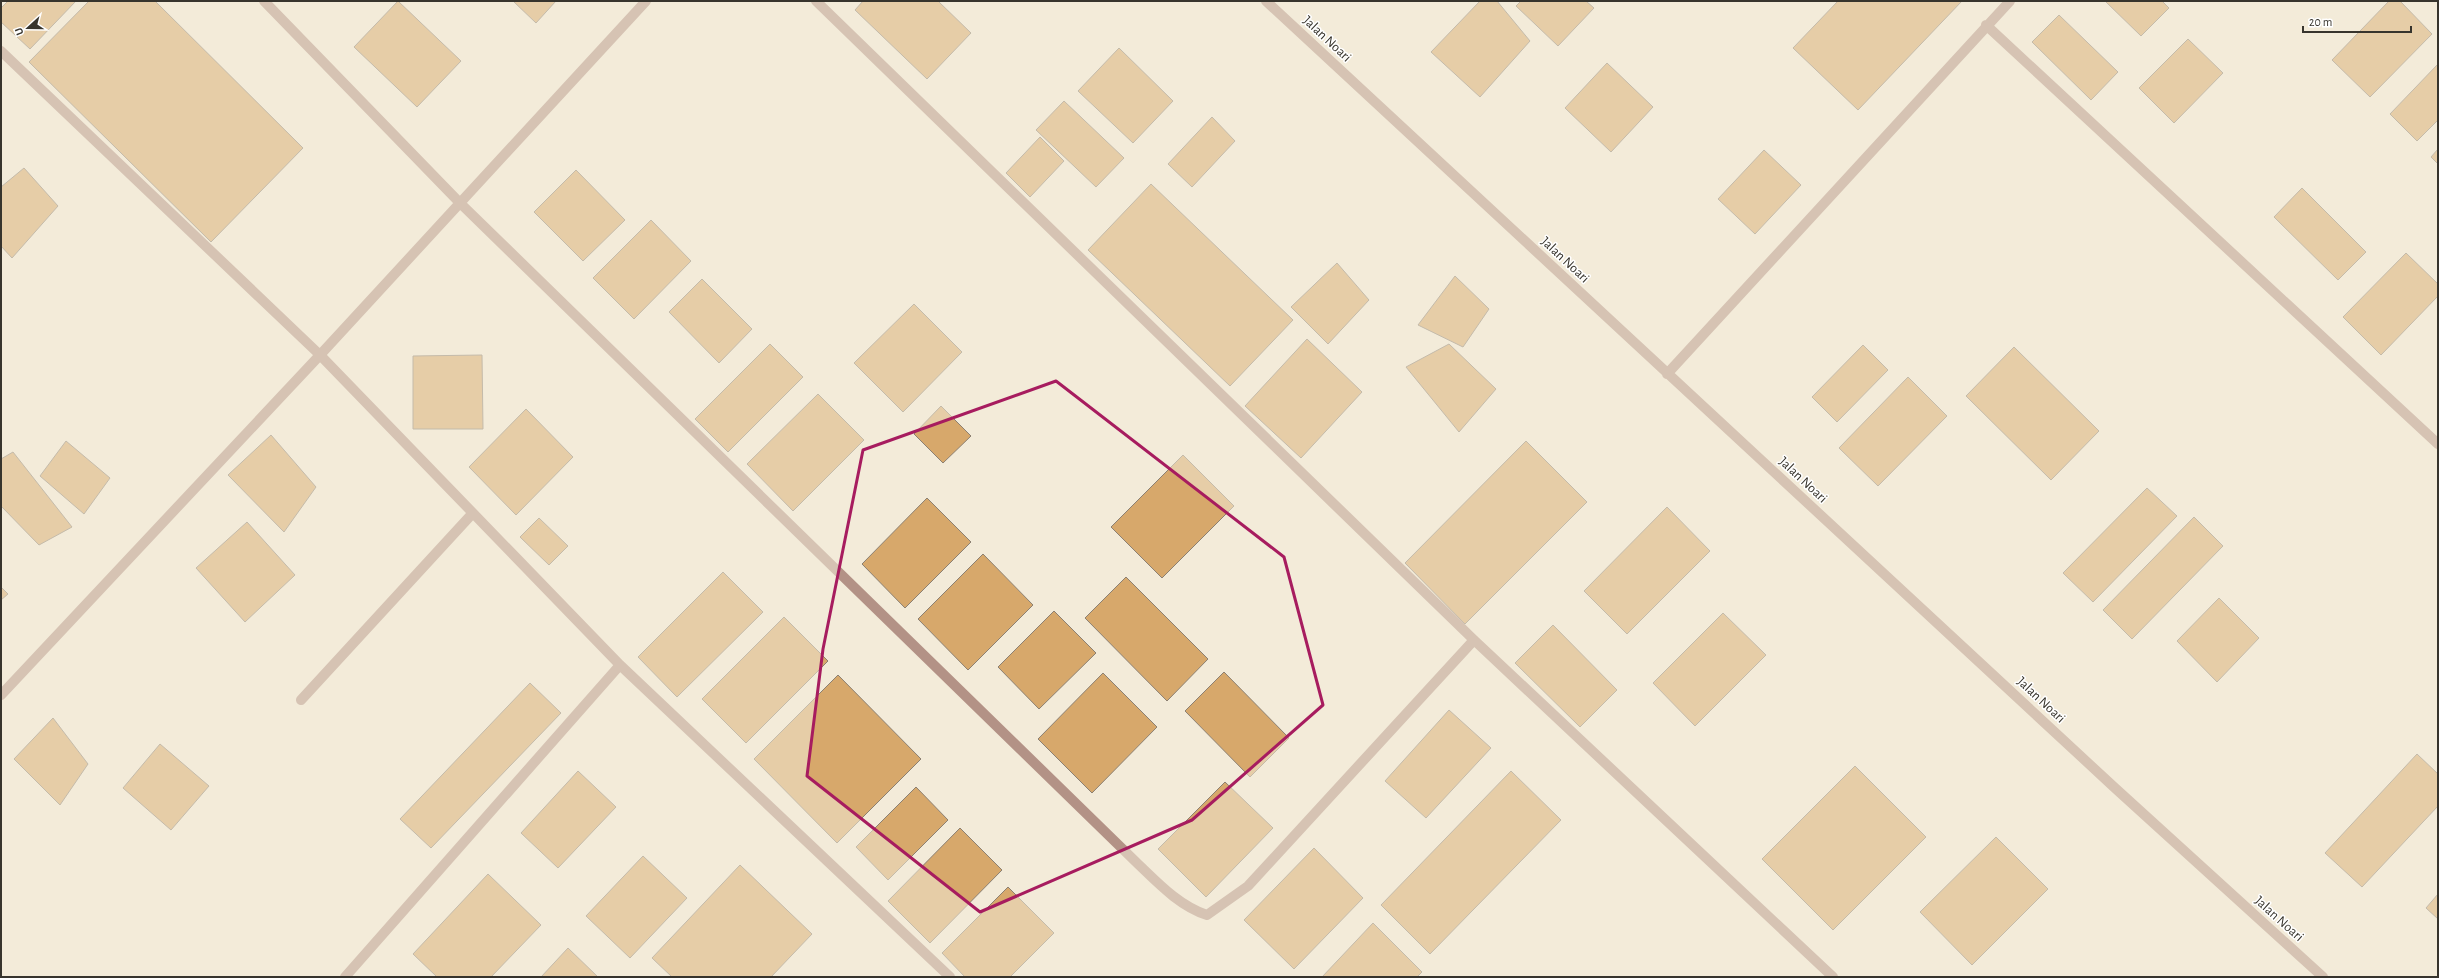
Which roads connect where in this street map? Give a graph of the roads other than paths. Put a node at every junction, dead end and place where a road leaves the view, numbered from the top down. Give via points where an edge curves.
1 (264, 1) edge
2 (646, 1) edge
3 (816, 1) edge
4 (1266, 1) edge
5 (2010, 1) edge
6 (1986, 25) junction
7 (1, 51) edge
8 (460, 203) junction
9 (320, 355) junction
10 (1667, 374) junction
11 (2438, 444) edge
12 (472, 514) junction
13 (1474, 640) junction
14 (620, 665) junction
15 (1, 695) edge
16 (301, 700) dead end
17 (345, 977) edge
18 (950, 977) edge
19 (1833, 977) edge
20 (2323, 977) edge

1 - 8 street
2 - 8 street
3 - 13 street
4 - 10 street, Jalan Noari
5 - 6 street
6 - 10 street
6 - 11 street
7 - 9 street
8 - 9 street
8 - 13 street via 1136,862 1171,895 1197,912 1207,915 1248,886
9 - 12 street
9 - 15 street
10 - 20 street, Jalan Noari
12 - 14 street
12 - 16 street
13 - 19 street
14 - 17 street
14 - 18 street

